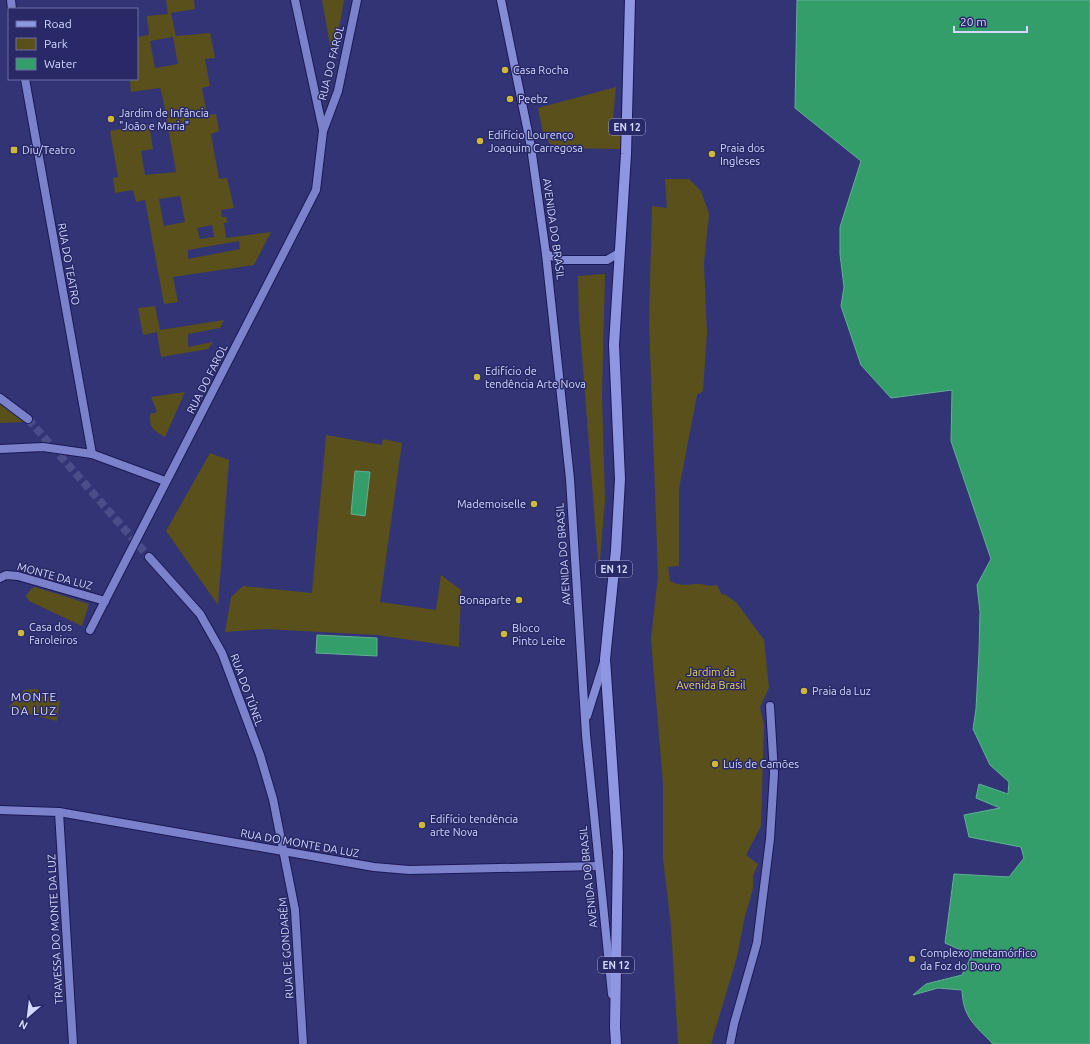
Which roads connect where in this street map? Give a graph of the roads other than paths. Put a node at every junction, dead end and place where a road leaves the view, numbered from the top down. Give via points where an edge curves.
1 (295, 0) edge
2 (357, 0) edge
3 (501, 0) edge
4 (630, 0) edge
5 (25, 80) edge
6 (323, 131) junction
7 (619, 253) junction
8 (546, 254) junction
9 (0, 398) edge
10 (28, 419) tunnel mouth
11 (0, 449) edge
12 (92, 454) junction
13 (165, 482) junction
14 (149, 557) tunnel mouth
15 (0, 578) edge
16 (105, 601) junction
17 (90, 630) dead end
18 (605, 659) junction
19 (770, 706) dead end
20 (585, 720) junction
21 (0, 810) edge
22 (59, 812) junction
23 (283, 851) junction
24 (598, 866) junction
25 (615, 1027) junction
26 (73, 1044) edge
27 (303, 1044) edge
28 (616, 1044) edge
29 (730, 1044) edge

1 - 6 street, RUA DO FAROL
2 - 6 street, RUA DO FAROL via 338,91
3 - 8 main road, AVENIDA DO BRASIL via 531,147
4 - 7 main road, EN 12 via 626,154
5 - 12 street, RUA DO TEATRO
6 - 13 street, RUA DO FAROL via 316,190
7 - 8 main road via 607,260 562,260
7 - 18 main road, AVENIDA DO BRASIL / EN 12 via 614,345 620,479
8 - 20 main road, AVENIDA DO BRASIL via 570,479
9 - 10 street
11 - 12 street via 43,447
12 - 13 street
13 - 16 street, RUA DO FAROL
14 - 23 street, RUA DO TÚNEL via 200,614 222,653 260,755 273,799
15 - 16 street, MONTE DA LUZ via 6,575 18,576
16 - 17 street, RUA DO FAROL
18 - 20 main road
18 - 25 main road, AVENIDA DO BRASIL / EN 12 via 618,852
19 - 29 street via 774,773 769,847 757,944
20 - 24 main road, AVENIDA DO BRASIL
21 - 22 street, RUA DO MONTE DA LUZ
22 - 23 street, RUA DO MONTE DA LUZ
22 - 26 street, TRAVESSA DO MONTE DA LUZ
23 - 24 street, RUA DO MONTE DA LUZ via 374,867 409,870
23 - 27 street, RUA DE GONDARÉM via 295,910
24 - 25 main road, AVENIDA DO BRASIL
25 - 28 main road, AVENIDA DO BRASIL / EN 12

